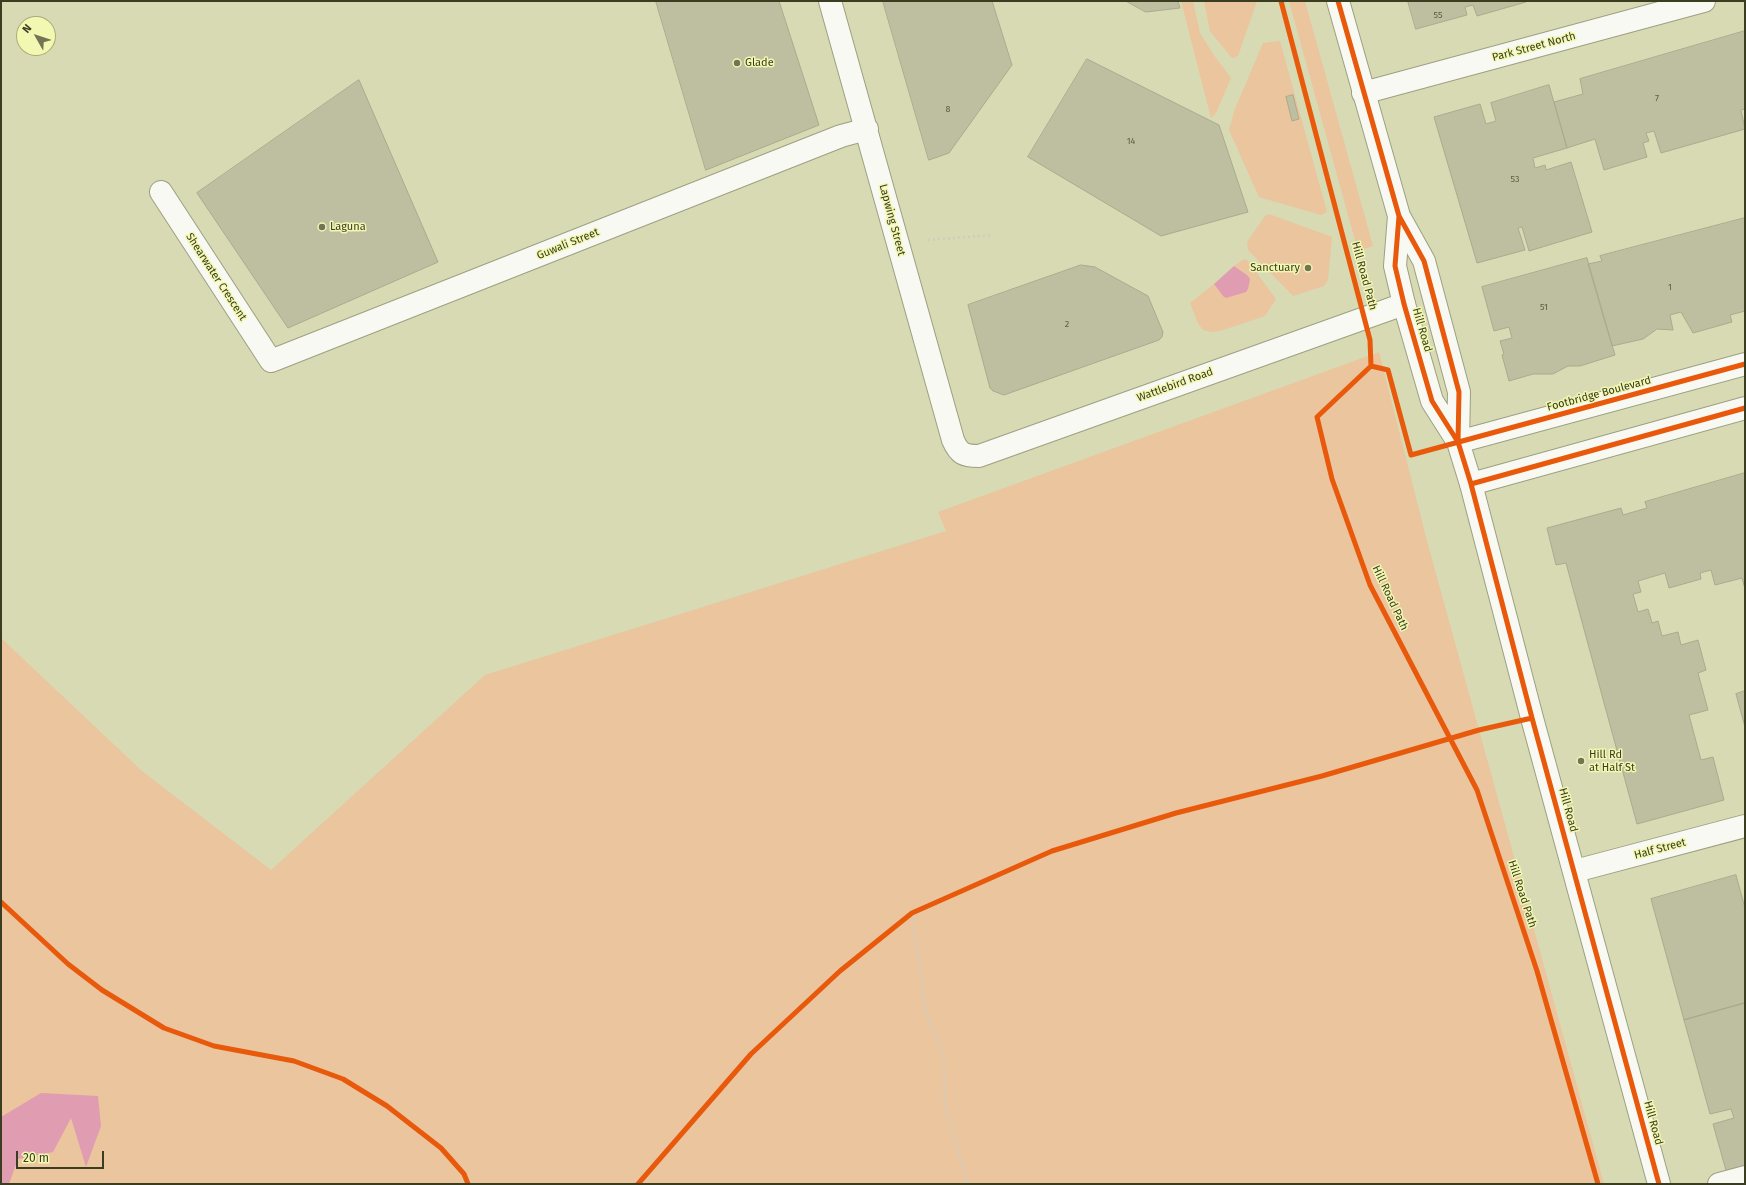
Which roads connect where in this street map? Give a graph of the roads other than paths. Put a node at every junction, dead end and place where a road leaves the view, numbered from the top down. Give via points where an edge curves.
1 (830, 1) edge
2 (1338, 1) edge
3 (1704, 1) edge
4 (1364, 93) junction
5 (867, 130) junction
6 (161, 192) dead end
7 (1399, 216) junction
8 (1404, 304) junction
9 (270, 361) joint
10 (1745, 364) edge
11 (1745, 408) edge
12 (953, 440) joint
13 (1458, 442) junction
14 (1470, 484) junction
15 (1745, 826) edge
16 (1575, 871) junction
17 (1745, 1177) edge
18 (1659, 1184) edge
19 (1719, 1184) edge

1 - 5 street, Lapwing Street
2 - 4 street, Hill Road
3 - 4 street, Park Street North
4 - 7 street, Hill Road
5 - 9 street, Guwali Street via 840,136
5 - 12 street, Lapwing Street
6 - 9 street, Shearwater Crescent
7 - 8 street, Hill Road via 1395,266
7 - 13 street, Hill Road via 1424,261 1458,385
8 - 12 street, Wattlebird Road via 979,456 963,454
8 - 13 street, Hill Road via 1432,401
10 - 13 street, Footbridge Boulevard
11 - 14 street
13 - 14 street, Hill Road
14 - 16 street, Hill Road
15 - 16 street, Half Street
16 - 18 street, Hill Road
17 - 19 street

